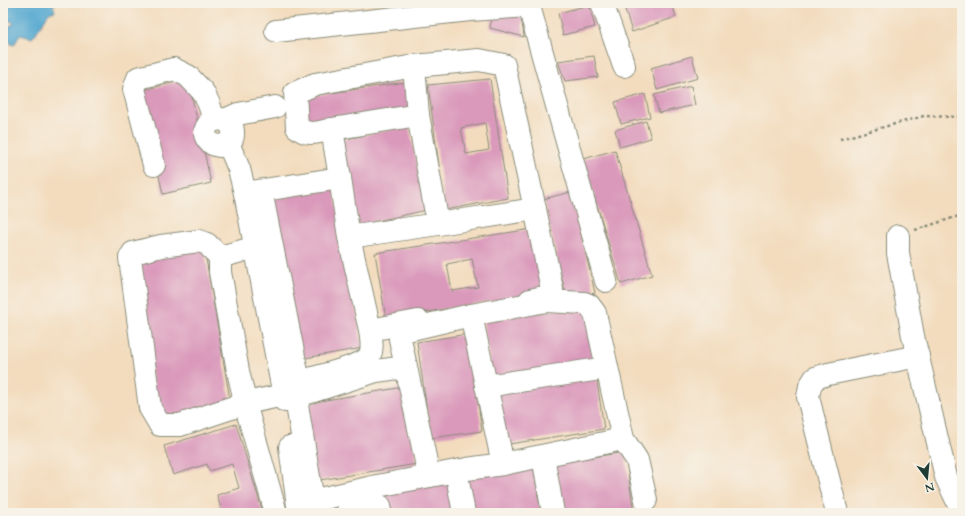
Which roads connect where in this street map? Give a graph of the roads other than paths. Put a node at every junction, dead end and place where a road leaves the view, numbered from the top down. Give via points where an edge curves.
1 (602, 3) edge
2 (470, 6) edge
3 (276, 31) dead end
4 (414, 66) junction
5 (624, 66) dead end
6 (275, 107) dead end
7 (418, 115) junction
8 (220, 120) junction
9 (332, 129) junction
10 (154, 165) dead end
11 (340, 178) junction
12 (253, 192) junction
13 (535, 209) junction
14 (438, 224) junction
15 (898, 236) road end
16 (349, 237) junction
17 (256, 248) junction
18 (220, 257) junction
19 (606, 281) dead end
20 (471, 315) junction
21 (370, 330) junction
22 (918, 356) junction
23 (406, 367) junction
24 (607, 368) junction
25 (486, 386) junction
26 (288, 392) junction
27 (247, 409) junction
28 (623, 440) junction
29 (542, 456) junction
30 (503, 464) junction
31 (456, 471) junction
32 (429, 476) junction
33 (646, 500) dead end
34 (379, 502) edge
35 (300, 509) edge
36 (962, 511) edge
37 (276, 513) edge
38 (347, 513) edge
39 (464, 513) edge
40 (554, 513) edge
41 (837, 513) edge

1 - 5 street
2 - 3 street
2 - 19 street via 530,6
4 - 7 street
4 - 9 street via 315,84 295,93 297,127 311,133
4 - 13 street via 479,60 504,65
6 - 8 street
7 - 9 street
7 - 14 street
8 - 10 street via 203,92 188,76 174,69 138,78 134,89
8 - 12 street via 208,124 206,137 216,146 228,143 239,170
9 - 11 street
11 - 12 street
11 - 16 street
12 - 17 street
12 - 26 street
13 - 14 street
13 - 21 street via 551,293 544,297
14 - 16 street
15 - 22 street via 898,253
16 - 21 street
17 - 18 street
17 - 26 street
18 - 27 street via 220,272
18 - 27 street via 207,244 199,241 161,246 133,253 130,258 150,408 160,425 180,425
20 - 23 street via 403,330 400,339
20 - 24 street via 546,301 584,303 595,313
20 - 25 street
21 - 26 street via 372,348 368,358 355,366
22 - 36 street via 946,477
22 - 41 street via 828,374 815,378 812,382 808,397
23 - 32 street
23 - 35 street via 376,371 301,395 297,405
24 - 25 street
24 - 28 street
25 - 30 street
26 - 27 street
26 - 35 street
27 - 37 street
28 - 29 street
28 - 33 street via 637,460
29 - 30 street
29 - 40 street
30 - 31 street
31 - 32 street
31 - 39 street
32 - 34 street
34 - 35 street
34 - 38 street

